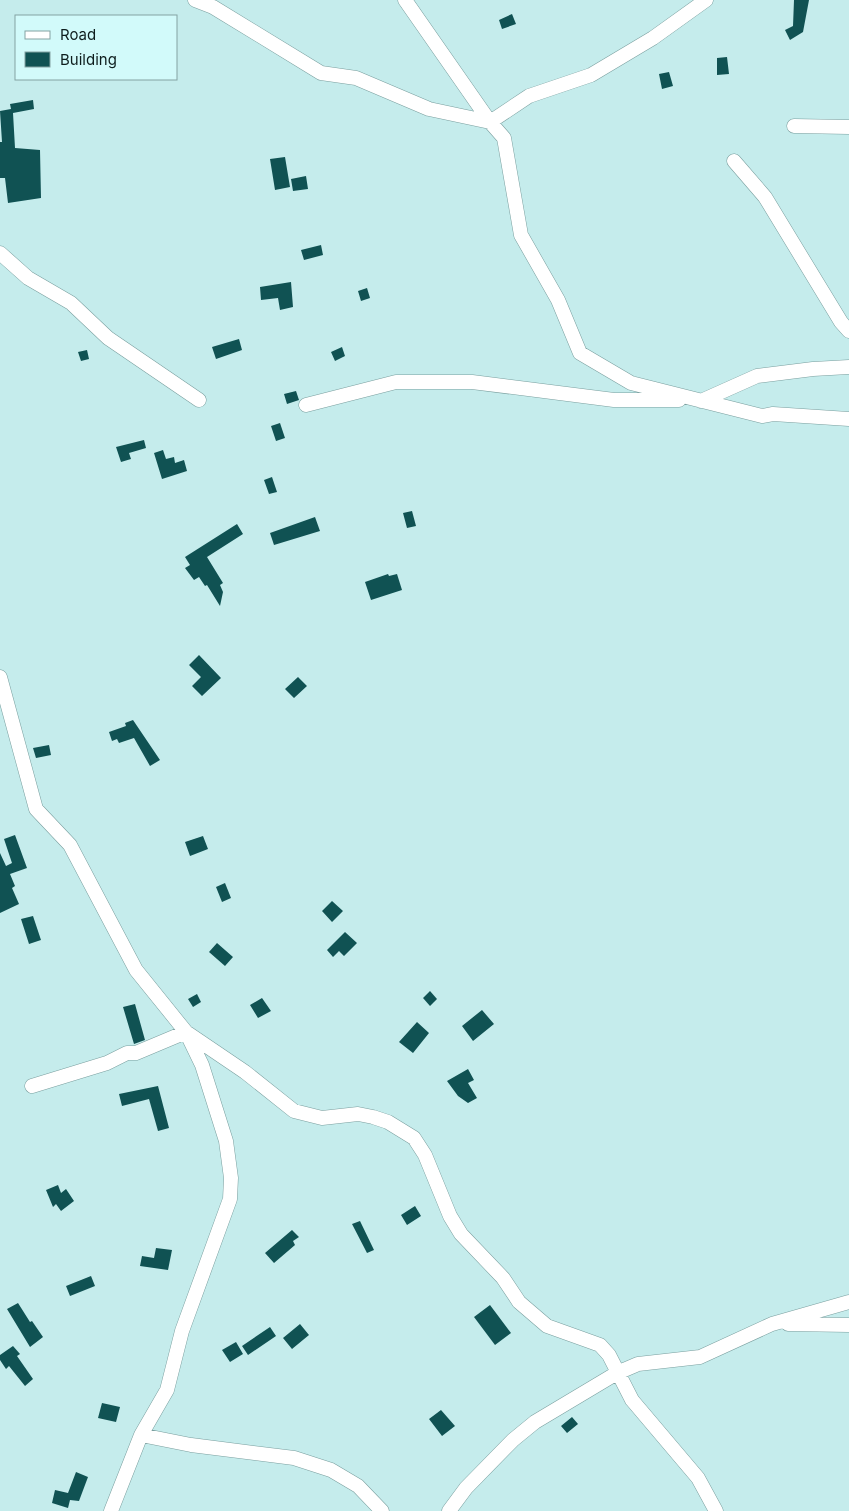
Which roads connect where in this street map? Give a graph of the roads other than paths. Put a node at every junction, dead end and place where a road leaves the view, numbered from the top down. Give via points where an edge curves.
1 (195, 0) edge
2 (404, 0) edge
3 (706, 0) edge
4 (490, 122) junction
5 (794, 126) dead end
6 (849, 127) edge
7 (734, 161) dead end
8 (0, 253) edge
9 (849, 332) edge
10 (849, 367) edge
11 (199, 400) dead end
12 (702, 401) junction
13 (306, 405) dead end
14 (849, 419) edge
15 (0, 677) edge
16 (186, 1032) junction
17 (32, 1086) dead end
18 (849, 1302) edge
19 (772, 1324) junction
20 (849, 1325) edge
21 (617, 1373) junction
22 (141, 1435) junction
23 (111, 1511) edge
24 (382, 1511) edge
25 (449, 1511) edge
26 (716, 1511) edge

1 - 4 street via 213,7 321,73 356,78 429,109
2 - 4 street
3 - 4 street via 654,38 591,76 529,96
4 - 12 street via 504,138 521,235 558,300 580,353 631,383
5 - 6 street
7 - 9 street via 765,198
8 - 11 street via 28,278 72,303 108,338
10 - 12 street via 757,376
12 - 13 street via 614,400 472,382 396,382
12 - 14 street via 762,416
15 - 16 street via 36,809 70,844 136,970
16 - 17 street via 136,1053 126,1053 107,1063
16 - 21 street via 245,1072 294,1111 322,1118 358,1114 372,1117 388,1122 414,1138 461,1234 503,1278 518,1302 547,1326 600,1346 609,1355
16 - 22 street via 202,1065 226,1141 230,1199 182,1331 167,1390
18 - 19 street
19 - 20 street
19 - 21 street via 700,1357 648,1362
21 - 25 street via 535,1422 513,1440
21 - 26 street via 632,1400 698,1478
22 - 23 street
22 - 24 street via 294,1458 331,1470 358,1486

